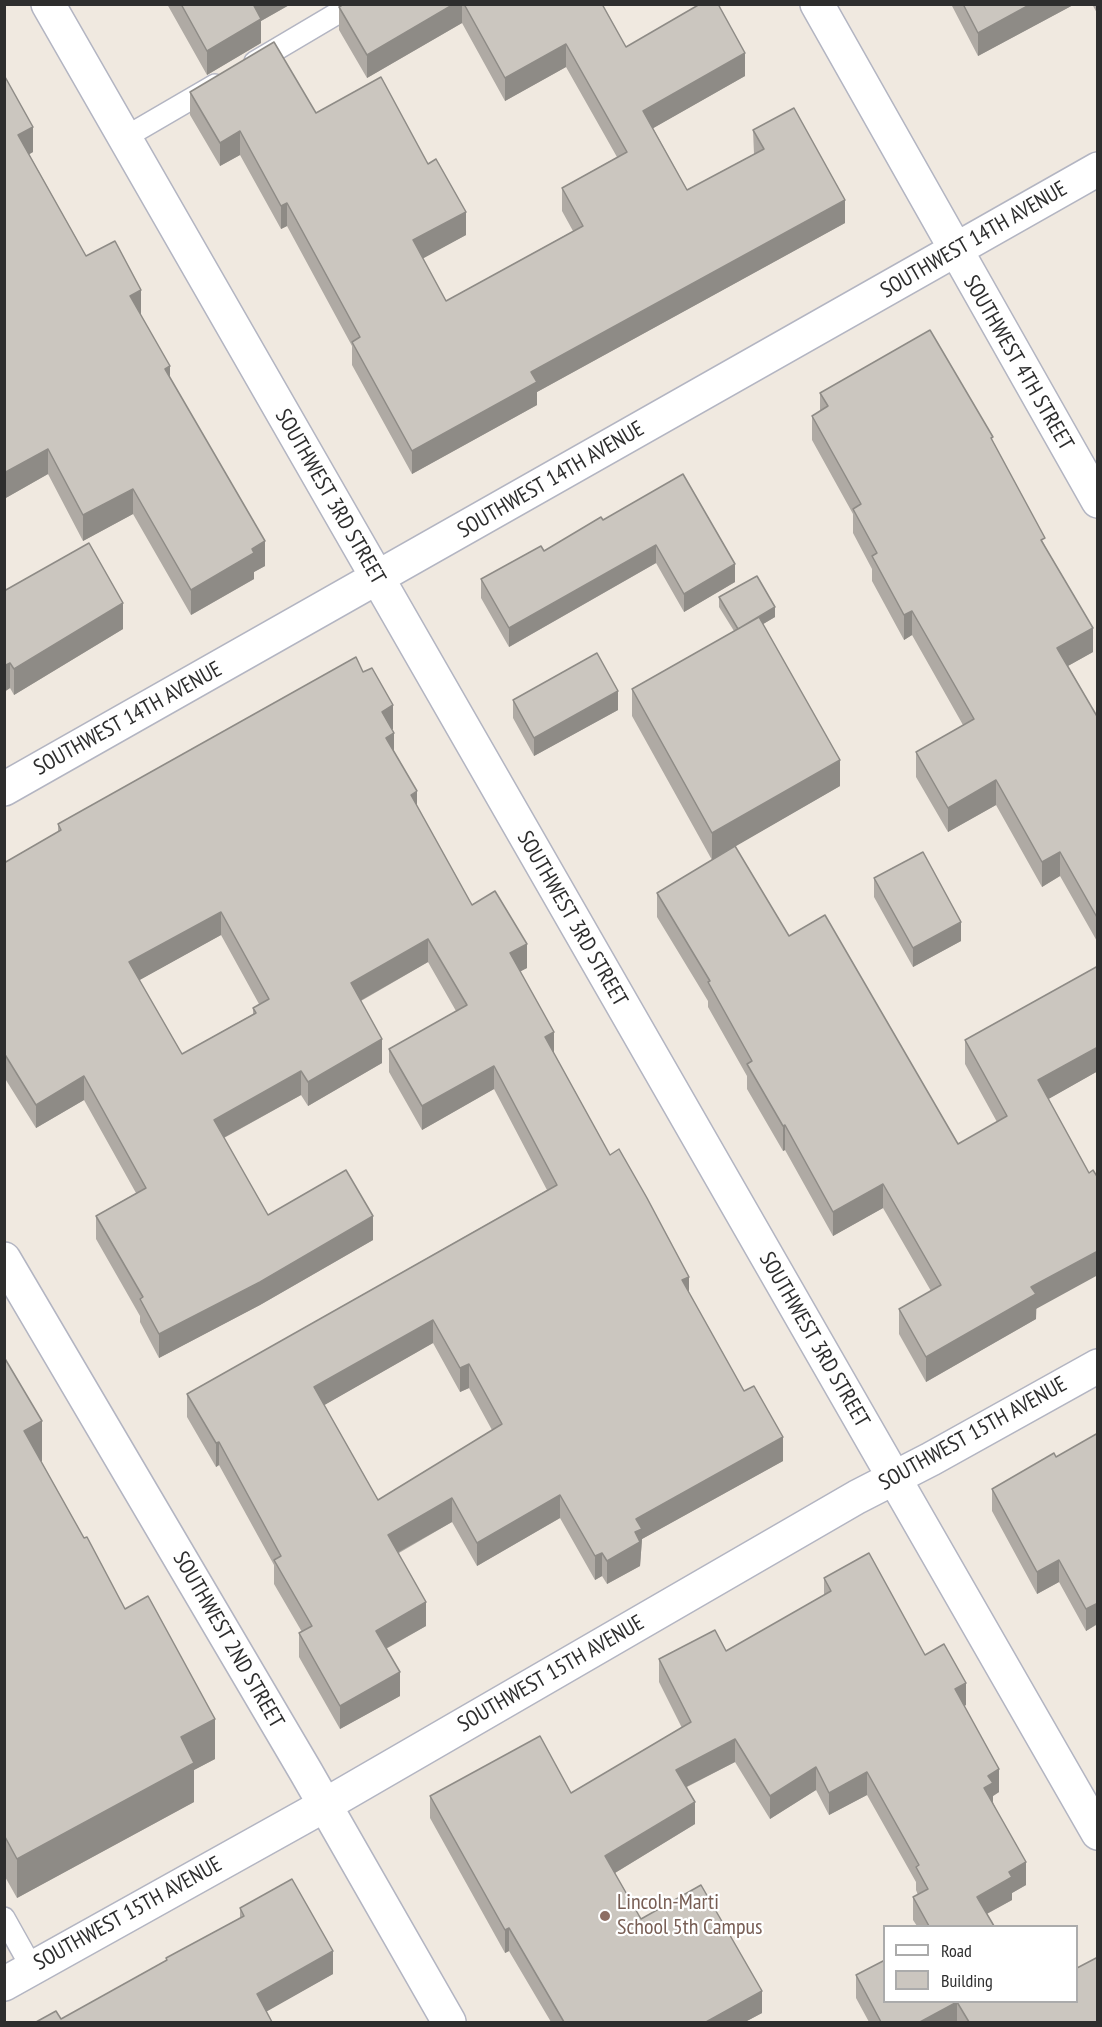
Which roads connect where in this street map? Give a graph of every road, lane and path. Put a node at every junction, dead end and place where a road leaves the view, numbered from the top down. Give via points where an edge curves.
1 (48, 4) edge
2 (353, 4) edge
3 (817, 4) edge
4 (124, 138) junction
5 (1098, 169) edge
6 (954, 251) junction
7 (1098, 501) edge
8 (377, 579) junction
9 (4, 789) edge
10 (4, 1259) edge
11 (1098, 1366) edge
12 (893, 1478) junction
13 (325, 1805) junction
14 (1098, 1833) edge
15 (4, 1918) edge
16 (18, 1976) edge
17 (449, 2022) edge

1 - 4 street, SOUTHWEST 3RD STREET
2 - 4 lane
3 - 6 street, SOUTHWEST 4TH STREET
4 - 8 street, SOUTHWEST 3RD STREET
5 - 6 street, SOUTHWEST 14TH AVENUE
6 - 7 street, SOUTHWEST 4TH STREET
6 - 8 street, SOUTHWEST 14TH AVENUE
8 - 9 street, SOUTHWEST 14TH AVENUE
8 - 12 street, SOUTHWEST 3RD STREET
10 - 13 street, SOUTHWEST 2ND STREET
11 - 12 street, SOUTHWEST 15TH AVENUE
12 - 13 street, SOUTHWEST 15TH AVENUE
12 - 14 street, SOUTHWEST 3RD STREET
13 - 16 street, SOUTHWEST 15TH AVENUE
13 - 17 street, SOUTHWEST 2ND STREET
15 - 16 lane

